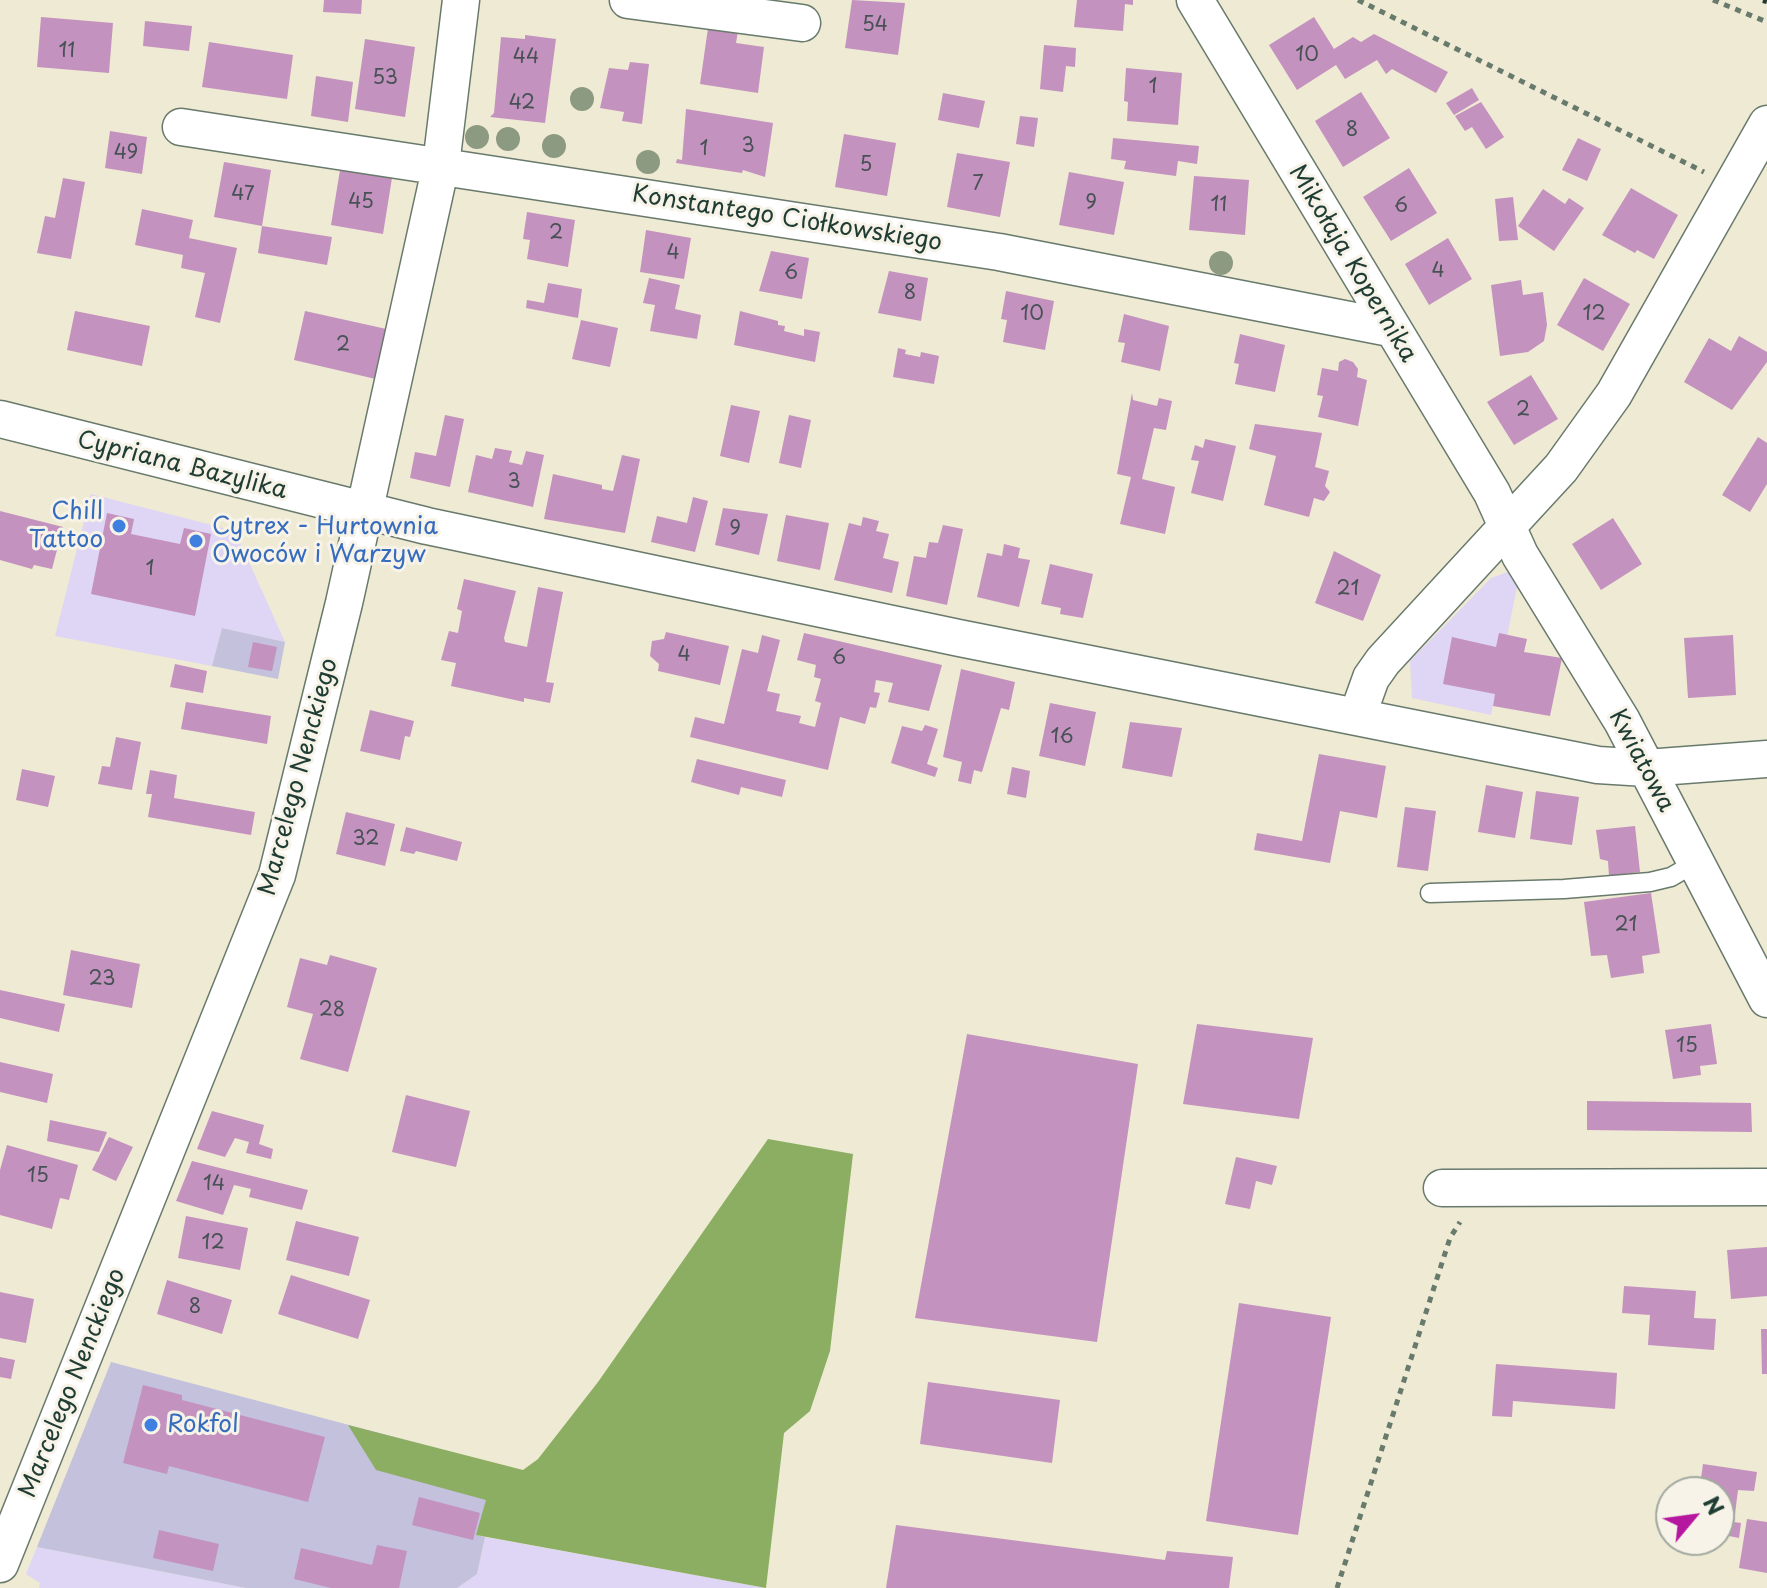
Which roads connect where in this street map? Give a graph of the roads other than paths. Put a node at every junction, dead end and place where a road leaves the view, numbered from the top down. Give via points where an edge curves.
1 (461, 0) edge
2 (628, 0) edge
3 (1195, 0) edge
4 (802, 23) dead end
5 (1767, 124) edge
6 (181, 127) dead end
7 (441, 165) junction
8 (1390, 328) junction
9 (0, 419) edge
10 (365, 512) junction
11 (1506, 529) junction
12 (1357, 717) junction
13 (1767, 759) edge
14 (1646, 768) junction
15 (1695, 863) junction
16 (1430, 893) dead end
17 (1767, 999) edge
18 (1767, 1187) edge
19 (1442, 1188) dead end
20 (0, 1564) edge

1 - 7 street, Marcelego Nenckiego
2 - 4 street
3 - 8 street, Mikołaja Kopernika
5 - 11 street via 1614,394 1561,468
6 - 7 street, Konstantego Ciołkowskiego
7 - 8 street, Konstantego Ciołkowskiego via 999,252
7 - 10 street, Marcelego Nenckiego
8 - 11 street, Mikołaja Kopernika via 1492,493
9 - 10 street, Cypriana Bazylika
10 - 12 street, Cypriana Bazylika
10 - 20 street, Marcelego Nenckiego via 277,875
11 - 12 street via 1383,661
11 - 14 street, Kwiatowa
12 - 14 street, Cypriana Bazylika via 1598,765
13 - 14 street, Cypriana Bazylika
14 - 15 street, Kwiatowa
15 - 16 lane via 1650,882
15 - 17 street, Kwiatowa
18 - 19 street

